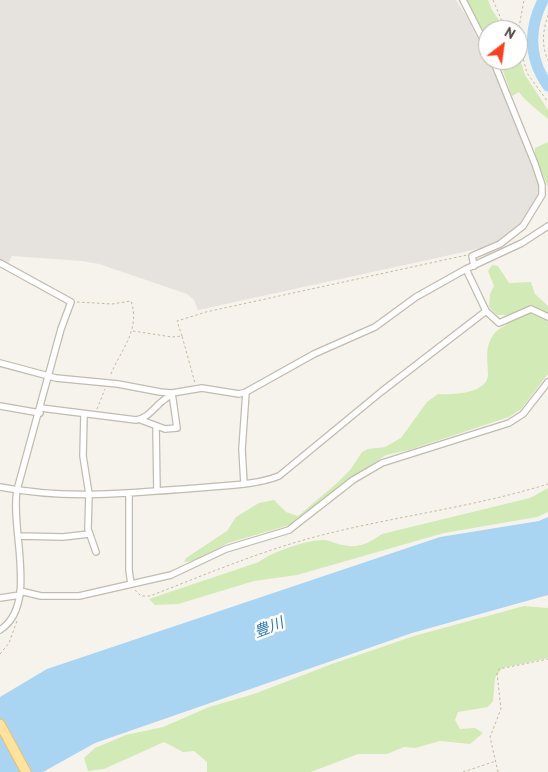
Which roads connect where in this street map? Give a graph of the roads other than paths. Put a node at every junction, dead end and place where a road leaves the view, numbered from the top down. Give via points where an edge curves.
1 (462, 0) edge
2 (478, 30) edge
3 (497, 70) edge
4 (548, 226) edge
5 (0, 263) edge
6 (474, 266) junction
7 (466, 269) junction
8 (486, 311) junction
9 (548, 318) edge
10 (0, 363) edge
11 (48, 377) junction
12 (548, 382) edge
13 (246, 392) junction
14 (172, 394) junction
15 (0, 406) edge
16 (40, 411) junction
17 (84, 415) junction
18 (141, 420) junction
19 (156, 427) junction
20 (244, 484) junction
21 (0, 487) edge
22 (17, 490) junction
23 (157, 491) junction
24 (129, 493) junction
25 (90, 494) junction
26 (89, 534) junction
27 (18, 536) junction
28 (96, 552) dead end
29 (131, 584) junction
30 (20, 593) junction
31 (0, 598) edge
32 (0, 630) edge
33 (0, 724) edge
34 (26, 772) edge

1 - 2 street
3 - 6 street via 535,164 542,195 523,226 500,244 472,256
4 - 6 street via 522,243
5 - 11 street via 71,302
6 - 7 street
7 - 8 street
7 - 13 street via 402,306 375,327 314,354
8 - 9 street via 499,323 531,309
8 - 20 street via 279,476
10 - 11 street
11 - 14 street
11 - 16 street
12 - 29 street via 523,414 509,423 382,462 353,480 289,530 226,549 172,576
13 - 14 street via 239,394 196,388
13 - 20 street via 242,449
14 - 18 street
14 - 19 street via 177,428
15 - 16 street
16 - 17 street
16 - 22 street
17 - 18 street
17 - 25 street via 82,456
18 - 19 street
19 - 23 street
20 - 23 street
21 - 22 street
22 - 25 street
22 - 27 street
23 - 24 street
24 - 25 street
24 - 29 street
25 - 26 street
26 - 27 street
26 - 28 street
27 - 30 street
29 - 30 street via 79,596
30 - 31 street
30 - 32 street via 14,615
33 - 34 main road

